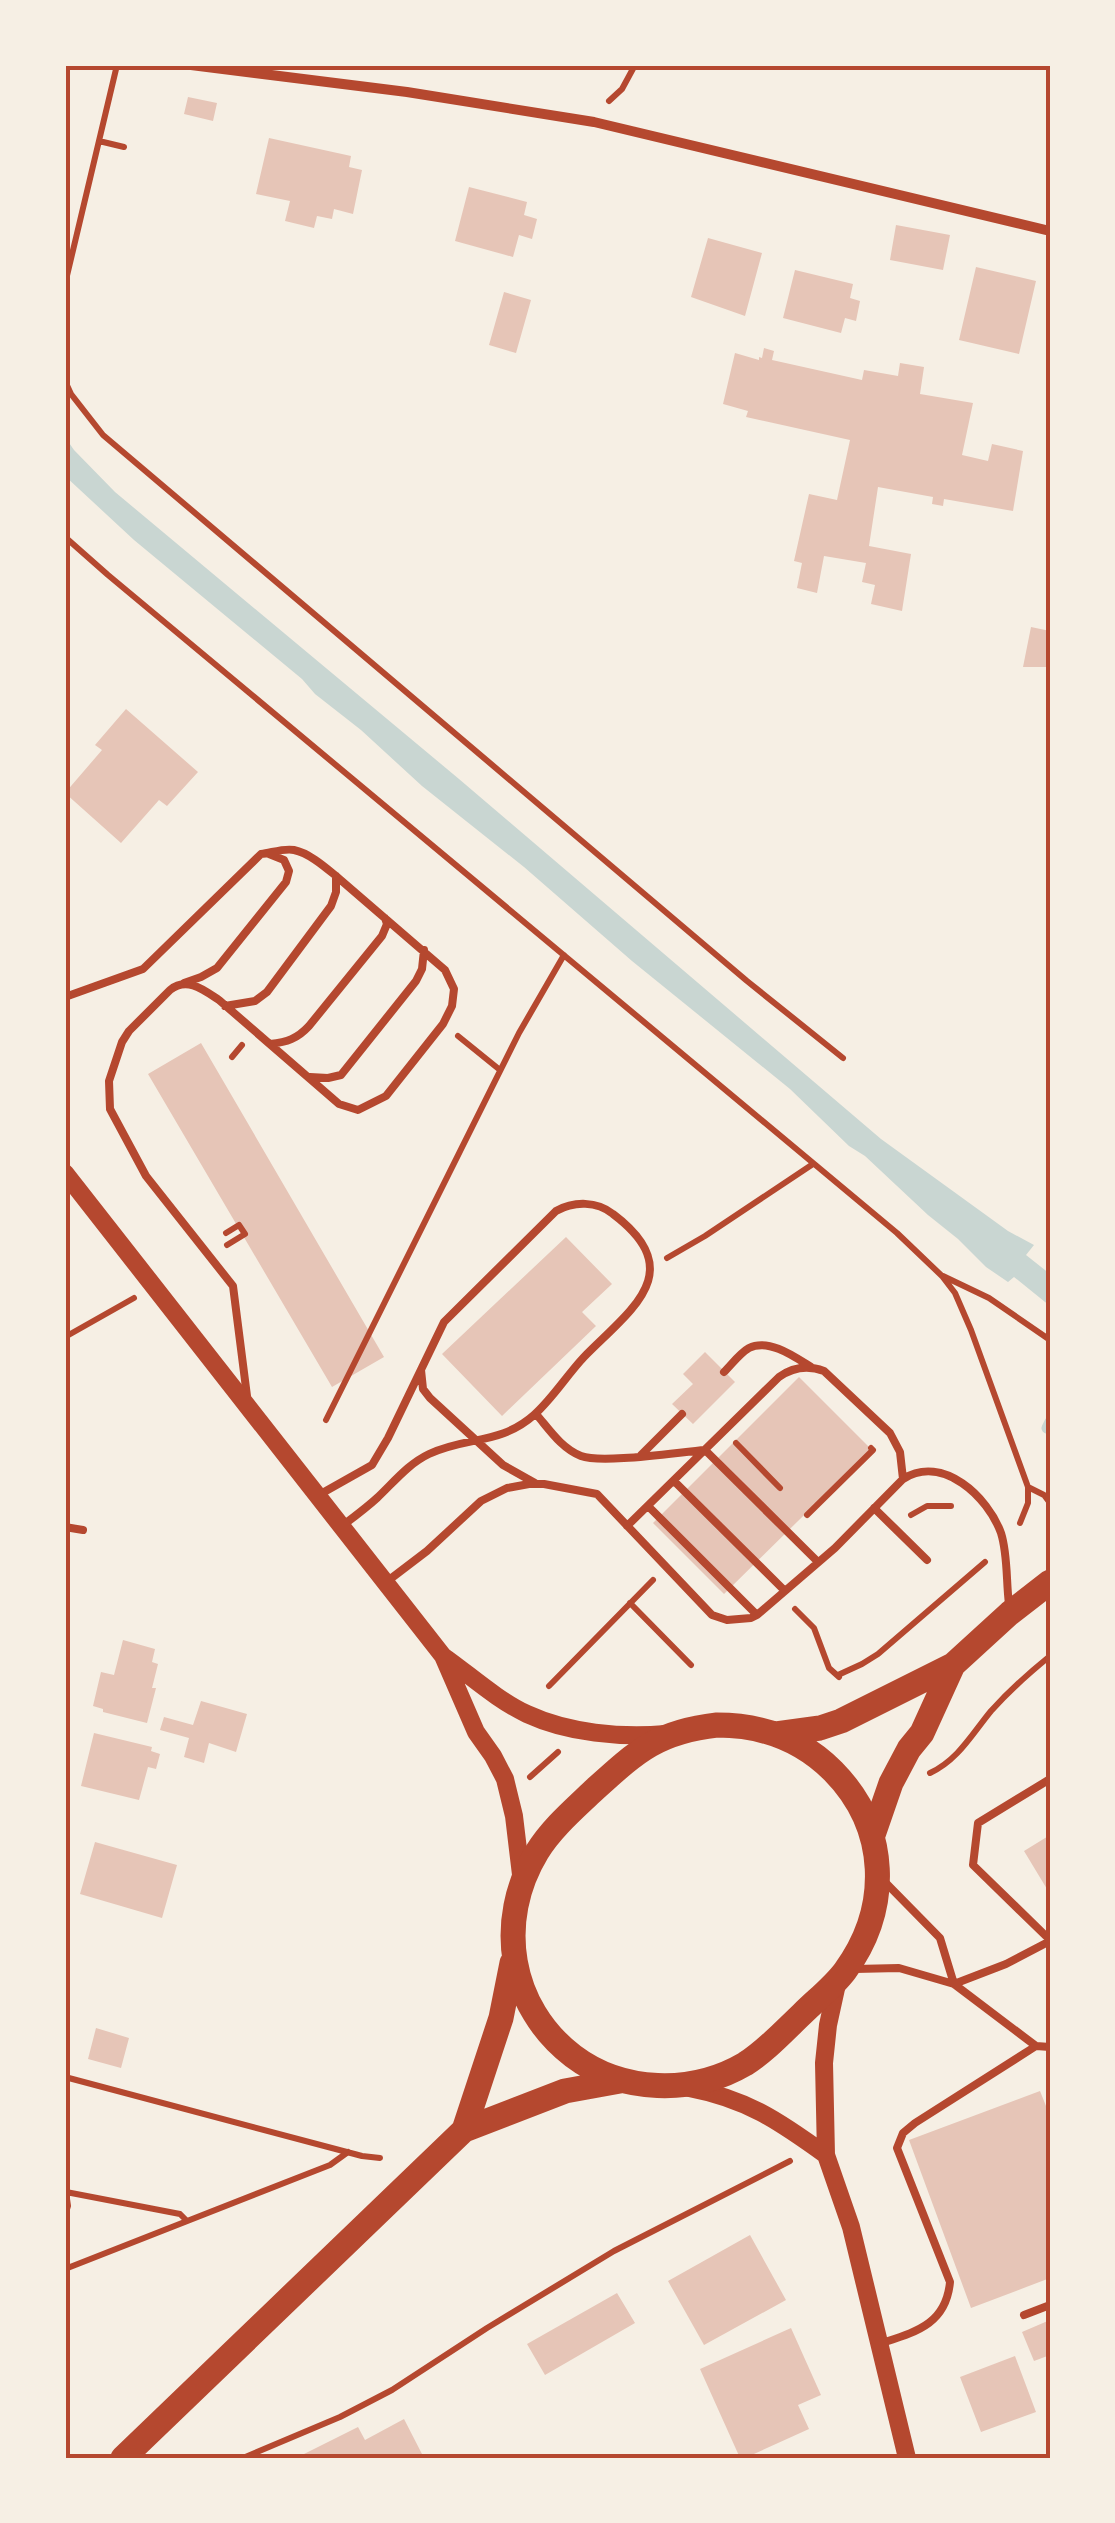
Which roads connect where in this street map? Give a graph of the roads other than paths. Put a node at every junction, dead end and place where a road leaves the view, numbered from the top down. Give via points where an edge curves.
1 (192, 65) edge
2 (1050, 231) edge
3 (267, 854) junction
4 (336, 876) junction
5 (384, 915) junction
6 (424, 950) junction
7 (184, 983) junction
8 (65, 997) edge
9 (225, 1006) junction
10 (270, 1044) junction
11 (310, 1077) junction
12 (65, 1173) edge
13 (422, 1366) junction
14 (811, 1367) junction
15 (724, 1372) dead end
16 (248, 1405) junction
17 (536, 1414) junction
18 (682, 1414) dead end
19 (477, 1441) junction
20 (705, 1450) junction
21 (641, 1456) junction
22 (903, 1479) junction
23 (674, 1480) junction
24 (537, 1484) junction
25 (317, 1496) junction
26 (648, 1506) junction
27 (874, 1508) junction
28 (342, 1526) junction
29 (628, 1526) junction
30 (65, 1527) edge
31 (83, 1530) dead end
32 (927, 1560) dead end
33 (818, 1562) junction
34 (1050, 1582) edge
35 (386, 1583) junction
36 (785, 1591) junction
37 (1010, 1613) junction
38 (757, 1615) junction
39 (443, 1656) junction
40 (953, 1666) junction
41 (681, 1732) junction
42 (776, 1734) junction
43 (1050, 1778) edge
44 (872, 1835) junction
45 (877, 1873) junction
46 (522, 1884) junction
47 (1050, 1940) edge
48 (514, 1953) junction
49 (842, 1974) junction
50 (954, 1984) junction
51 (1036, 2046) junction
52 (1050, 2047) edge
53 (625, 2081) junction
54 (678, 2086) junction
55 (464, 2130) junction
56 (826, 2155) junction
57 (1050, 2305) edge
58 (1024, 2315) dead end
59 (880, 2344) junction
60 (123, 2458) edge
61 (906, 2458) edge

1 - 2 street via 594,122
3 - 4 lane via 295,850
3 - 7 lane via 284,860 286,882 217,968
3 - 8 lane via 143,968
4 - 5 lane
4 - 9 lane via 331,906 266,992
5 - 6 lane
5 - 10 lane via 382,936 309,1026 287,1042
6 - 11 lane via 416,981 351,1064 340,1075
6 - 11 lane via 445,970 454,989 452,1006 386,1096 358,1110 339,1104
7 - 9 lane
7 - 16 lane via 122,1042 109,1080 110,1110 146,1176 232,1286
9 - 10 lane
10 - 11 lane
12 - 16 street
13 - 17 lane via 444,1322 556,1211 588,1204 611,1212 643,1244 650,1267 644,1296
13 - 19 lane via 424,1391
13 - 25 lane via 372,1466
14 - 15 lane via 760,1345
14 - 20 lane via 785,1372
14 - 22 lane via 830,1375 886,1429 900,1452
16 - 25 street
17 - 19 lane via 506,1434
17 - 21 lane via 582,1457
18 - 21 lane
19 - 24 lane
19 - 28 lane via 426,1456
20 - 21 lane
20 - 23 lane
20 - 33 lane
22 - 27 lane
22 - 37 lane via 932,1472 959,1480 989,1507 1002,1535
23 - 26 lane
23 - 36 lane
24 - 29 lane via 597,1494
24 - 35 lane via 481,1501
25 - 28 street
26 - 29 lane
26 - 38 lane
27 - 32 lane
27 - 33 lane
28 - 35 street
29 - 38 lane via 714,1616
30 - 31 lane
33 - 36 lane
34 - 37 main road
35 - 39 street
36 - 38 lane
37 - 40 main road
39 - 41 street via 517,1709 551,1723 623,1735
39 - 46 street via 505,1779
40 - 42 main road via 842,1722
40 - 44 main road via 896,1773
41 - 42 main road via 737,1724
41 - 46 main road via 637,1752 566,1817 542,1844
42 - 44 main road via 838,1776
43 - 47 lane via 978,1823 972,1865
44 - 45 main road
45 - 49 main road via 872,1922
45 - 50 lane via 940,1938
46 - 48 main road
47 - 50 lane
48 - 53 main road via 517,1977 538,2020 581,2062
48 - 55 main road via 501,2018
49 - 50 lane via 899,1968
49 - 54 main road via 746,2063
49 - 56 street via 824,2063
50 - 51 lane
51 - 52 lane
51 - 59 lane via 902,2134 897,2148 950,2282 949,2296 933,2321
53 - 54 main road
53 - 55 main road via 565,2091
54 - 56 street via 758,2110
55 - 60 main road
56 - 59 street
57 - 58 lane
59 - 61 street

